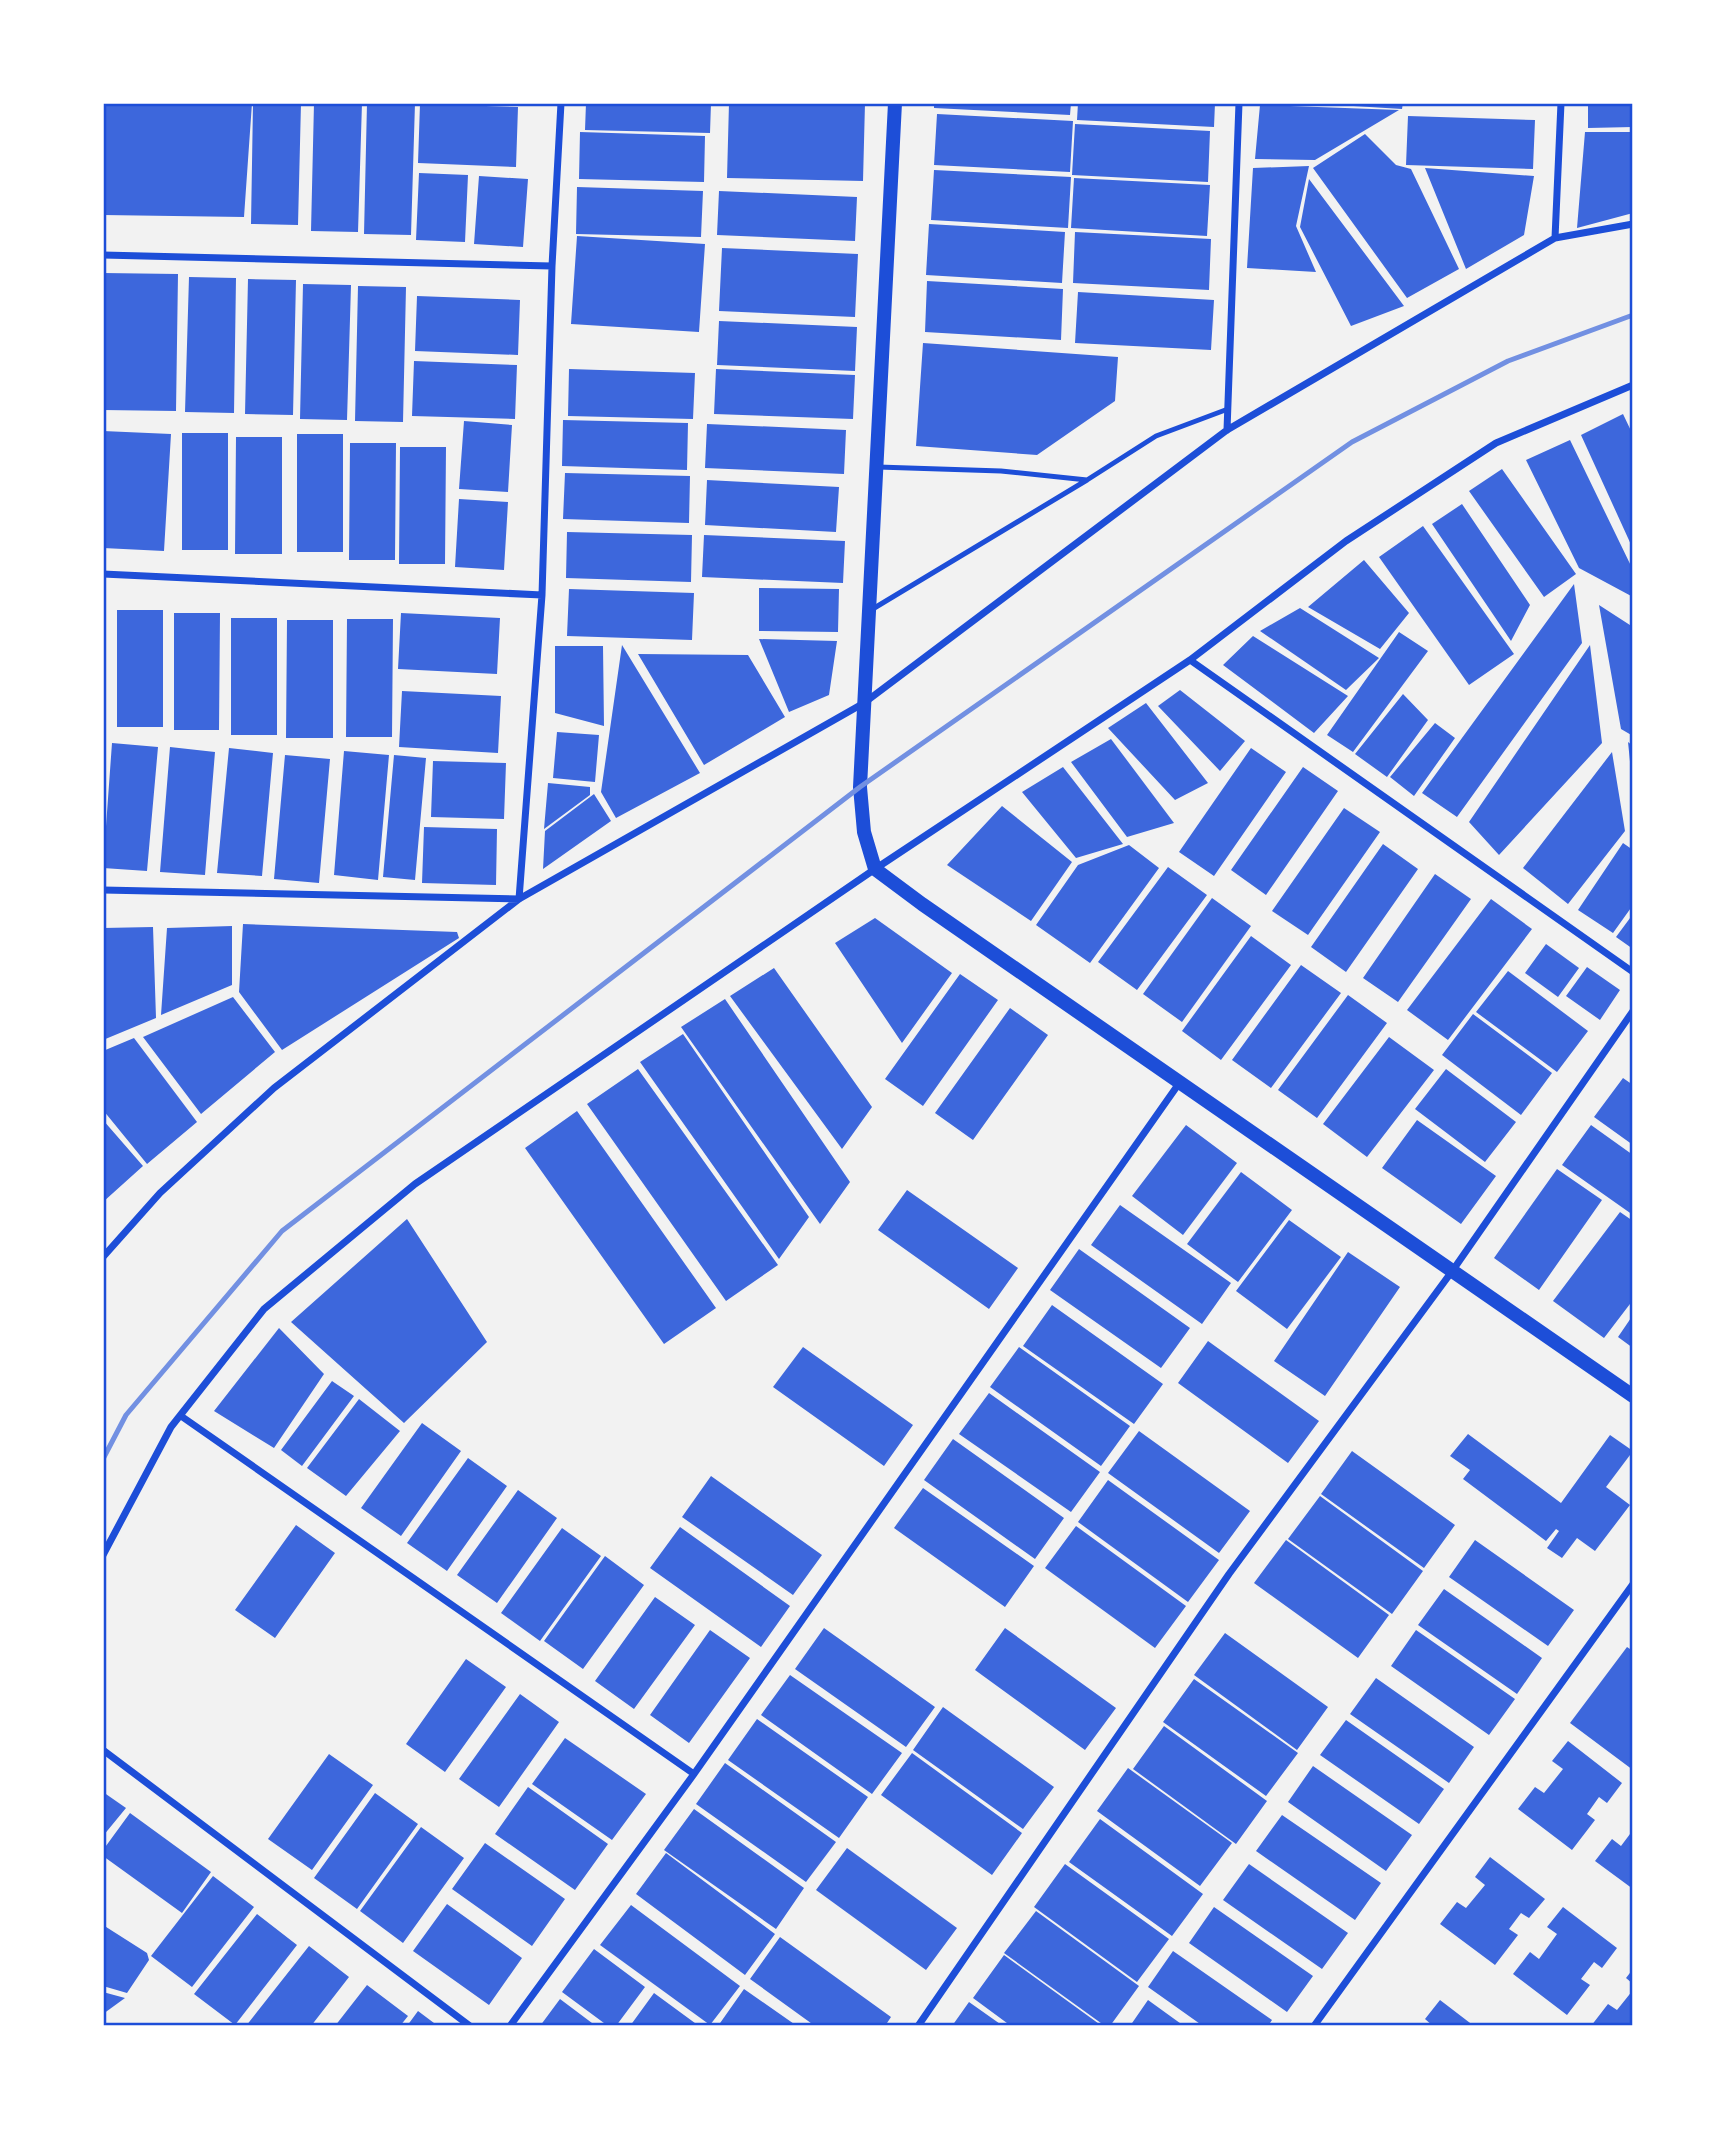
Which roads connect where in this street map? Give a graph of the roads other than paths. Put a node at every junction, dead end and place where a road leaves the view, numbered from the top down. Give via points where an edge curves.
1 (561, 103) edge
2 (895, 103) edge
3 (1239, 103) edge
4 (1561, 103) edge
5 (1633, 223) edge
6 (1555, 239) junction
7 (103, 256) edge
8 (552, 266) junction
9 (1633, 385) edge
10 (1228, 409) junction
11 (1227, 430) junction
12 (875, 467) junction
13 (1087, 480) junction
14 (103, 574) edge
15 (542, 594) junction
16 (868, 612) junction
17 (1190, 660) junction
18 (864, 703) junction
19 (875, 869) junction
20 (103, 890) edge
21 (519, 899) junction
22 (1633, 972) edge
23 (1633, 1011) edge
24 (1181, 1081) junction
25 (103, 1257) edge
26 (1453, 1270) junction
27 (1633, 1396) edge
28 (181, 1416) junction
29 (103, 1555) edge
30 (1633, 1584) edge
31 (103, 1750) edge
32 (694, 1774) junction
33 (470, 2026) edge
34 (510, 2026) edge
35 (918, 2026) edge
36 (1314, 2026) edge

1 - 8 street
2 - 12 main road
3 - 10 street
4 - 6 street
5 - 6 street
6 - 11 street
7 - 8 street
8 - 15 street
9 - 17 street via 1496,443 1346,541
10 - 11 street
10 - 13 lane via 1156,436
11 - 18 street
12 - 13 lane via 1001,471
12 - 16 main road
13 - 16 lane
14 - 15 street
15 - 21 street
16 - 18 main road
17 - 19 street
17 - 22 street
18 - 19 main road via 860,787 864,832
18 - 21 street
19 - 24 main road
19 - 28 street via 415,1184 264,1309
20 - 21 street
21 - 25 street via 274,1088 160,1193
23 - 26 street
24 - 26 main road
24 - 32 street
26 - 27 main road
26 - 35 street via 1229,1574
28 - 29 street
28 - 32 street
30 - 36 street
31 - 33 street
32 - 34 street

